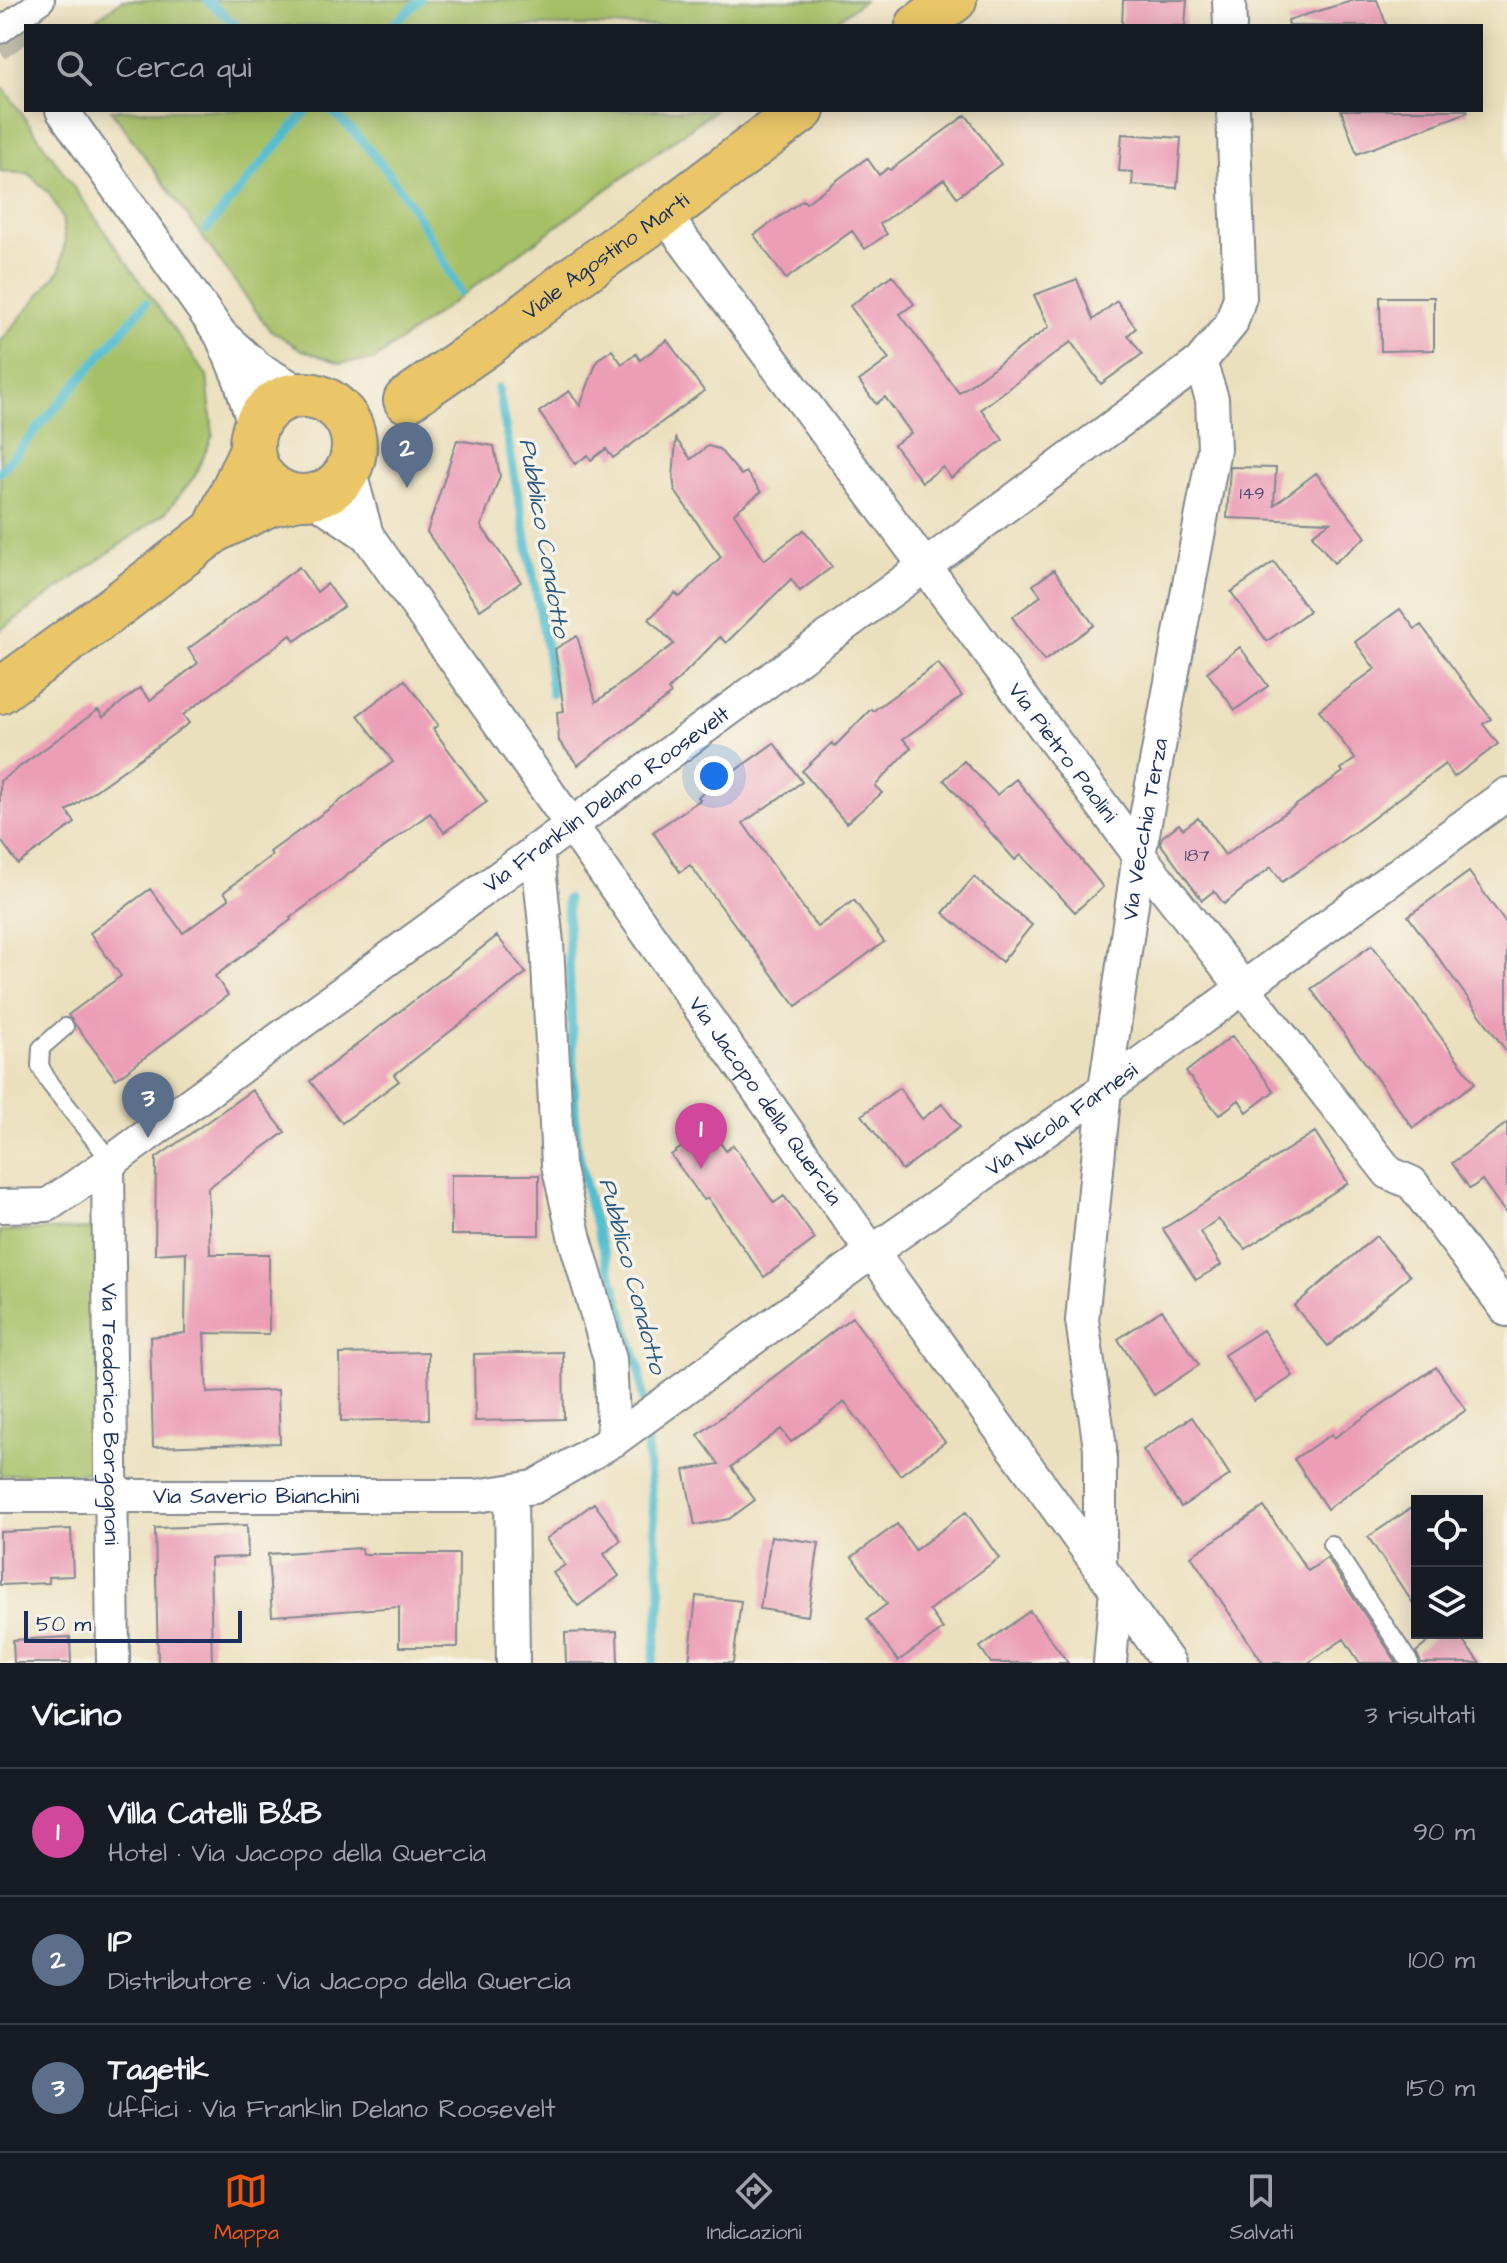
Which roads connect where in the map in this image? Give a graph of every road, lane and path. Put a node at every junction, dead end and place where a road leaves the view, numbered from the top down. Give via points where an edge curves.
1 (42, 0) edge
2 (954, 0) edge
3 (1229, 0) edge
4 (921, 24) edge
5 (1230, 24) edge
6 (0, 31) edge
7 (63, 112) edge
8 (799, 112) edge
9 (1233, 112) edge
10 (664, 214) junction
11 (221, 335) junction
12 (1200, 362) junction
13 (313, 397) junction
14 (406, 400) junction
15 (253, 438) junction
16 (351, 464) junction
17 (305, 497) junction
18 (215, 530) junction
19 (367, 535) junction
20 (925, 566) junction
21 (0, 691) edge
22 (1507, 794) edge
23 (571, 824) junction
24 (537, 849) junction
25 (1139, 855) junction
26 (1244, 986) junction
27 (65, 1027) dead end
28 (1105, 1089) junction
29 (109, 1163) junction
30 (0, 1206) edge
31 (872, 1252) junction
32 (1507, 1310) edge
33 (620, 1436) junction
34 (511, 1491) junction
35 (110, 1494) junction
36 (0, 1496) edge
37 (1331, 1544) dead end
38 (1108, 1578) junction
39 (113, 1663) edge
40 (513, 1663) edge
41 (1110, 1663) edge
42 (1169, 1663) edge
43 (1410, 1663) edge

1 - 6 street
2 - 4 main road
3 - 5 street
7 - 11 street
8 - 10 main road, Viale Agostino Marti
9 - 12 street via 1240,297 1231,324
10 - 14 main road, Viale Agostino Marti
10 - 20 street, Via Pietro Paolini
11 - 13 street via 258,368
11 - 15 street via 240,380
12 - 20 street, Via Franklin Delano Roosevelt
12 - 25 street, Via Vecchia Terza via 1212,399 1214,449
13 - 14 main road, Viale Agostino Marti via 357,407
13 - 15 main road via 276,402 263,413
13 - 16 main road via 343,413 351,427
14 - 16 main road, Viale Agostino Marti via 369,434
15 - 17 main road via 253,461 260,476 287,496
15 - 18 main road
16 - 17 main road via 335,487
16 - 19 street, Via Jacopo della Quercia
17 - 18 main road via 269,504
17 - 19 street, Via Jacopo della Quercia
18 - 21 main road
19 - 23 street, Via Jacopo della Quercia
20 - 23 street, Via Franklin Delano Roosevelt
20 - 25 street, Via Pietro Paolini
22 - 26 street, Via Nicola Farnesi
23 - 24 street, Via Franklin Delano Roosevelt
23 - 31 street, Via Jacopo della Quercia
24 - 29 street, Via Franklin Delano Roosevelt
24 - 33 street via 558,1165 610,1359
25 - 26 street, Via Pietro Paolini
25 - 28 street, Via Vecchia Terza
26 - 28 street, Via Nicola Farnesi
26 - 32 street, Via Pietro Paolini via 1389,1173 1412,1183
27 - 29 lane via 41,1048 40,1066
28 - 31 street, Via Nicola Farnesi
28 - 38 street, Via Vecchia Terza via 1082,1320 1100,1448
29 - 30 street, Via Franklin Delano Roosevelt via 48,1205
29 - 35 street, Via Teodorico Borgognoni
31 - 33 street, Via Nicola Farnesi
31 - 38 street, Via Jacopo della Quercia
33 - 34 street, Via Nicola Farnesi via 534,1487
34 - 35 street, Via Saverio Bianchini via 476,1496
34 - 40 street
35 - 36 street, Via Saverio Bianchini
35 - 39 street, Via Teodorico Borgognoni
37 - 43 lane
38 - 41 street, Via Vecchia Terza
38 - 42 street, Via Jacopo della Quercia

